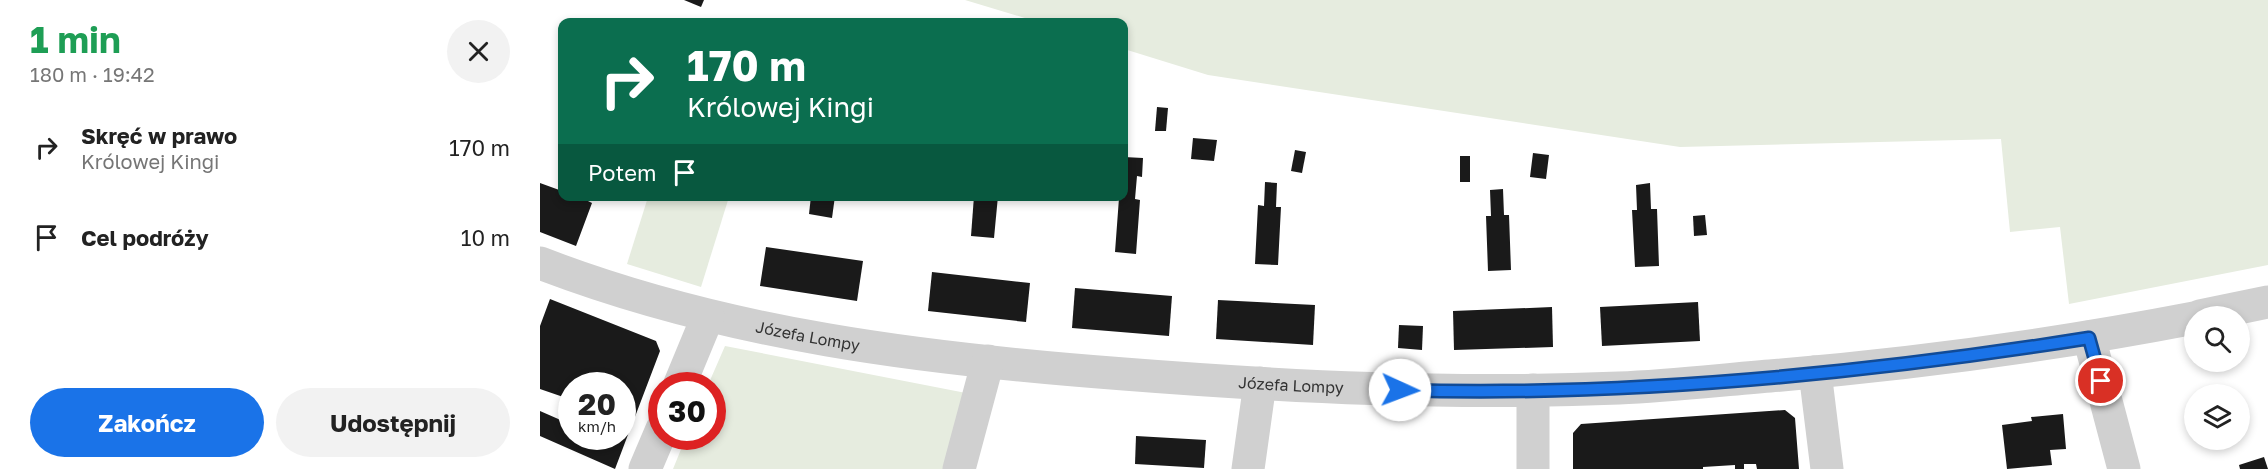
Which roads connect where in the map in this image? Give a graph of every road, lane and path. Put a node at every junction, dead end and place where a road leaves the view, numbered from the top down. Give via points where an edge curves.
1 (540, 263) edge
2 (2268, 302) edge
3 (2249, 306) edge
4 (708, 316) junction
5 (2184, 320) edge
6 (2089, 338) junction
7 (988, 362) junction
8 (685, 372) edge
9 (1815, 372) junction
10 (1260, 383) junction
11 (1533, 390) junction
12 (653, 450) edge
13 (645, 469) edge
14 (959, 469) edge
15 (1248, 469) edge
16 (1533, 469) edge
17 (1827, 469) edge
18 (2124, 469) edge

1 - 4 street, Józefa Lompy via 639,298
2 - 3 street
4 - 7 street, Józefa Lompy via 777,332
4 - 8 street
5 - 6 street, Józefa Lompy
6 - 9 street, Józefa Lompy
6 - 18 street
7 - 10 street, Józefa Lompy
7 - 14 street
9 - 11 street, Józefa Lompy via 1623,388
9 - 17 street
10 - 11 street, Józefa Lompy
10 - 15 street
11 - 16 street
12 - 13 street

